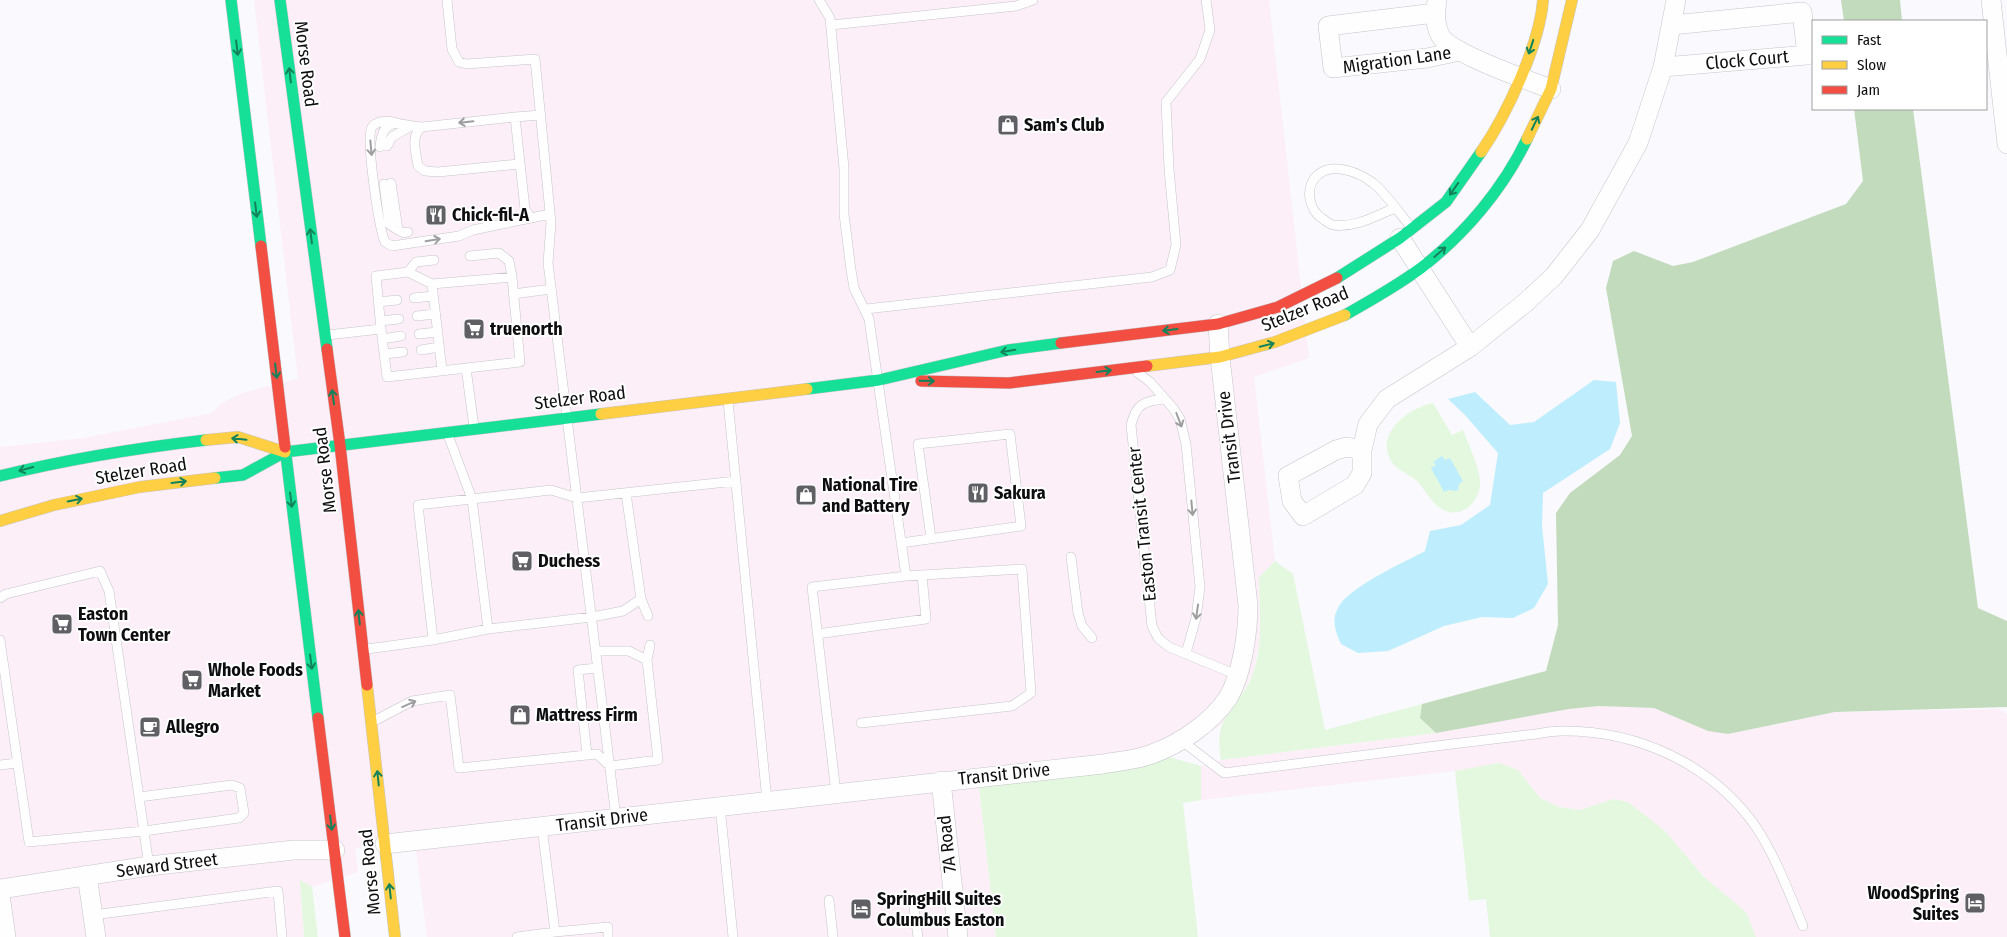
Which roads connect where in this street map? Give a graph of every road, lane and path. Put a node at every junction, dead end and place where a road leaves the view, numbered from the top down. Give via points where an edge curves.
1 (231, 0) edge
2 (280, 0) edge
3 (447, 0) edge
4 (819, 0) edge
5 (1033, 0) edge
6 (1206, 0) edge
7 (1543, 0) edge
8 (1572, 0) edge
9 (1676, 0) edge
10 (1991, 0) edge
11 (1436, 6) edge
12 (831, 25) junction
13 (1672, 26) junction
14 (1460, 51) junction
15 (1663, 67) junction
16 (1521, 78) junction
17 (1552, 89) junction
18 (541, 115) junction
19 (515, 117) junction
20 (398, 123) junction
21 (411, 126) junction
22 (422, 127) junction
23 (2007, 144) edge
24 (520, 164) junction
25 (387, 184) dead end
26 (1395, 208) junction
27 (550, 214) junction
28 (531, 218) junction
29 (459, 227) dead end
30 (473, 230) junction
31 (408, 232) dead end
32 (1406, 233) junction
33 (470, 256) dead end
34 (434, 260) dead end
35 (1420, 269) junction
36 (408, 272) junction
37 (512, 277) junction
38 (432, 284) junction
39 (551, 289) junction
40 (513, 294) junction
41 (433, 296) junction
42 (414, 298) dead end
43 (397, 300) dead end
44 (378, 302) junction
45 (866, 309) junction
46 (435, 314) junction
47 (417, 316) dead end
48 (399, 319) dead end
49 (1218, 324) junction
50 (381, 330) junction
51 (437, 332) junction
52 (419, 334) dead end
53 (324, 335) junction
54 (401, 336) dead end
55 (439, 347) junction
56 (1470, 347) junction
57 (421, 350) dead end
58 (403, 352) dead end
59 (384, 354) junction
60 (1220, 356) junction
61 (466, 368) junction
62 (1127, 368) junction
63 (442, 370) junction
64 (879, 380) junction
65 (728, 398) junction
66 (1164, 399) junction
67 (567, 418) junction
68 (474, 429) junction
69 (447, 432) junction
70 (340, 445) junction
71 (1362, 450) dead end
72 (285, 452) junction
73 (70, 461) junction
74 (0, 476) edge
75 (736, 481) junction
76 (25, 482) dead end
77 (626, 493) junction
78 (577, 498) junction
79 (472, 499) junction
80 (0, 520) edge
81 (931, 538) junction
82 (901, 543) junction
83 (1071, 557) dead end
84 (922, 575) junction
85 (906, 576) junction
86 (0, 598) edge
87 (641, 599) junction
88 (592, 616) junction
89 (648, 616) dead end
90 (488, 629) junction
91 (817, 634) junction
92 (1092, 638) dead end
93 (0, 640) edge
94 (433, 640) junction
95 (650, 644) dead end
96 (363, 650) junction
97 (596, 650) junction
98 (1186, 653) junction
99 (647, 660) junction
100 (598, 668) junction
101 (1237, 675) junction
102 (371, 723) junction
103 (861, 723) dead end
104 (1182, 741) junction
105 (587, 755) junction
106 (17, 763) junction
107 (0, 766) edge
108 (610, 766) junction
109 (940, 781) junction
110 (836, 793) junction
111 (139, 796) junction
112 (767, 801) junction
113 (720, 806) junction
114 (616, 818) junction
115 (542, 827) junction
116 (144, 831) junction
117 (385, 844) junction
118 (334, 850) junction
119 (149, 866) junction
120 (87, 875) junction
121 (0, 889) edge
122 (0, 895) edge
123 (829, 900) dead end
124 (914, 908) dead end
125 (93, 915) junction
126 (1803, 926) dead end
127 (554, 932) junction
128 (573, 933) edge
129 (6, 937) edge
130 (96, 937) edge
131 (282, 937) edge
132 (345, 937) edge
133 (395, 937) edge
134 (517, 937) edge
135 (608, 937) edge
136 (733, 937) edge
137 (833, 937) edge
138 (918, 937) edge
139 (958, 937) edge

1 -> 72 main road, Morse Road
53 -> 2 main road, Morse Road
3 - 18 lane via 452,49 459,62 535,59
4 - 12 lane
5 - 12 lane via 1016,6
6 - 45 lane via 1210,30 1200,59 1166,102 1176,245 1170,270 1152,276
7 -> 16 main road, Stelzer Road
8 - 17 main road, Stelzer Road
9 - 13 street
10 - 23 street
11 - 14 street, Migration Lane via 1440,37
11 - 14 street, Migration Lane via 1328,26 1333,68 1428,58
12 - 45 lane via 844,168 844,214 854,288
13 - 15 street
13 - 15 street, Clock Court via 1802,12 1807,54
14 - 16 street, Migration Lane
15 - 56 street via 1638,143 1590,230 1554,276 1525,304
16 - 17 street, Migration Lane
16 -> 32 main road, Stelzer Road via 1484,147 1446,202
35 -> 17 main road, Stelzer Road via 1468,228 1515,165
18 - 19 lane
18 - 27 lane
19 -> 22 lane
19 - 24 lane
20 - 21 lane
20 - 21 lane via 383,131 383,147 392,137
20 -> 30 lane via 381,122 369,133 381,233 385,242 392,246 459,236
21 - 22 lane
22 - 24 lane via 415,137 418,166 425,171
24 - 28 lane via 525,209
25 - 31 lane via 389,224
26 - 26 lane via 1374,183 1350,170 1327,170 1318,174 1310,187 1311,205 1318,216 1332,224 1354,225
26 - 32 lane
27 - 28 lane
27 - 39 lane via 548,262
28 - 30 lane
29 - 30 lane
32 - 35 street
32 - 49 main road, Stelzer Road via 1340,277 1278,307
33 - 37 lane via 499,253 510,261
34 - 36 lane via 416,262
35 - 56 street
60 -> 35 main road, Stelzer Road via 1276,342 1346,315
36 - 38 lane
36 - 44 lane via 376,276
37 - 38 lane
37 - 40 lane
38 - 41 lane
39 - 40 lane
39 - 67 lane
40 - 61 lane via 520,362
41 - 42 lane
41 - 46 lane
43 - 44 lane
44 - 50 lane
45 - 64 lane
46 - 47 lane
46 - 51 lane
48 - 50 lane
49 - 60 street, Transit Drive
49 -> 64 main road, Stelzer Road via 1008,350
50 - 53 lane
50 - 54 lane
50 - 59 lane
51 - 52 lane
51 - 55 lane
70 -> 53 main road, Morse Road
55 - 57 lane
55 - 63 lane
56 - 71 street via 1387,400 1368,424
58 - 59 lane
59 - 63 lane via 386,377
60 - 62 main road, Stelzer Road
60 - 101 street, Transit Drive via 1248,605 1248,623
61 - 63 lane
61 - 68 lane
64 -> 62 main road, Stelzer Road via 1009,383
62 - 66 lane via 1142,375
64 - 65 main road, Stelzer Road
64 - 82 lane
65 - 67 main road, Stelzer Road
65 - 75 lane
66 -> 98 lane via 1180,419 1186,444 1200,587 1196,618
66 - 98 lane, Easton Transit Center via 1152,400 1139,407 1134,412 1131,425 1152,626 1158,638 1169,647
67 - 68 main road, Stelzer Road
67 - 78 lane
68 - 69 main road, Stelzer Road
69 - 70 main road, Stelzer Road
69 - 79 lane
70 - 72 main road, Stelzer Road
96 -> 70 main road, Morse Road
72 -> 73 main road, Stelzer Road via 238,437 146,447
80 -> 72 main road, Stelzer Road via 54,504 140,487 243,475
72 -> 118 main road, Morse Road
73 -> 74 main road, Stelzer Road
73 - 76 main road
75 - 77 lane
75 - 112 lane
77 - 78 lane
77 - 87 lane
78 - 79 lane via 551,490
78 - 88 lane
79 - 90 lane
79 - 94 lane via 418,505
81 - 81 lane via 1021,526 1010,434 918,444
81 - 82 lane
82 - 85 lane
83 - 92 lane via 1078,614 1082,626
84 - 85 lane
84 - 91 lane via 926,619
84 - 103 lane via 1022,569 1031,693 1012,706
85 - 91 lane via 812,587
86 - 111 lane via 100,571 109,591
87 - 88 lane via 623,611
87 - 89 lane
88 - 90 lane
88 - 97 lane
90 - 94 lane
91 - 110 lane
93 - 106 lane
94 - 96 lane
95 - 99 lane
96 - 102 main road, Morse Road
97 - 99 lane via 629,651
97 - 100 lane
98 - 101 lane, Easton Transit Center
99 - 108 lane via 658,760
100 - 105 lane via 578,670
100 - 108 lane
101 - 104 street, Transit Drive via 1228,698
102 -> 105 lane via 412,701 450,696 459,768
117 -> 102 main road, Morse Road
104 - 109 street, Transit Drive via 1150,755 1103,764
104 - 126 lane via 1224,773 1561,731 1618,736 1658,748 1685,762 1737,804 1769,850
105 - 108 lane via 597,754
106 - 107 lane
106 - 116 lane via 28,842
108 - 114 lane
109 - 110 street, Transit Drive
109 - 139 street, 7A Road
110 - 112 street, Transit Drive
111 - 116 lane
111 - 116 lane via 232,786 240,788 244,813 239,818
112 - 113 street, Transit Drive
113 - 114 street, Transit Drive
113 - 136 lane
114 - 115 street, Transit Drive
115 - 117 street, Transit Drive
115 - 127 lane
116 - 119 lane
133 -> 117 main road, Morse Road
118 - 119 street, Seward Street via 294,850
118 - 132 main road, Morse Road
119 - 120 street, Seward Street
120 - 121 street, Seward Street
120 - 125 street
122 - 129 street
123 - 137 lane
124 - 138 lane
125 - 130 street
125 - 131 lane via 278,892
127 - 128 lane
127 - 134 lane
128 - 135 lane via 608,927

